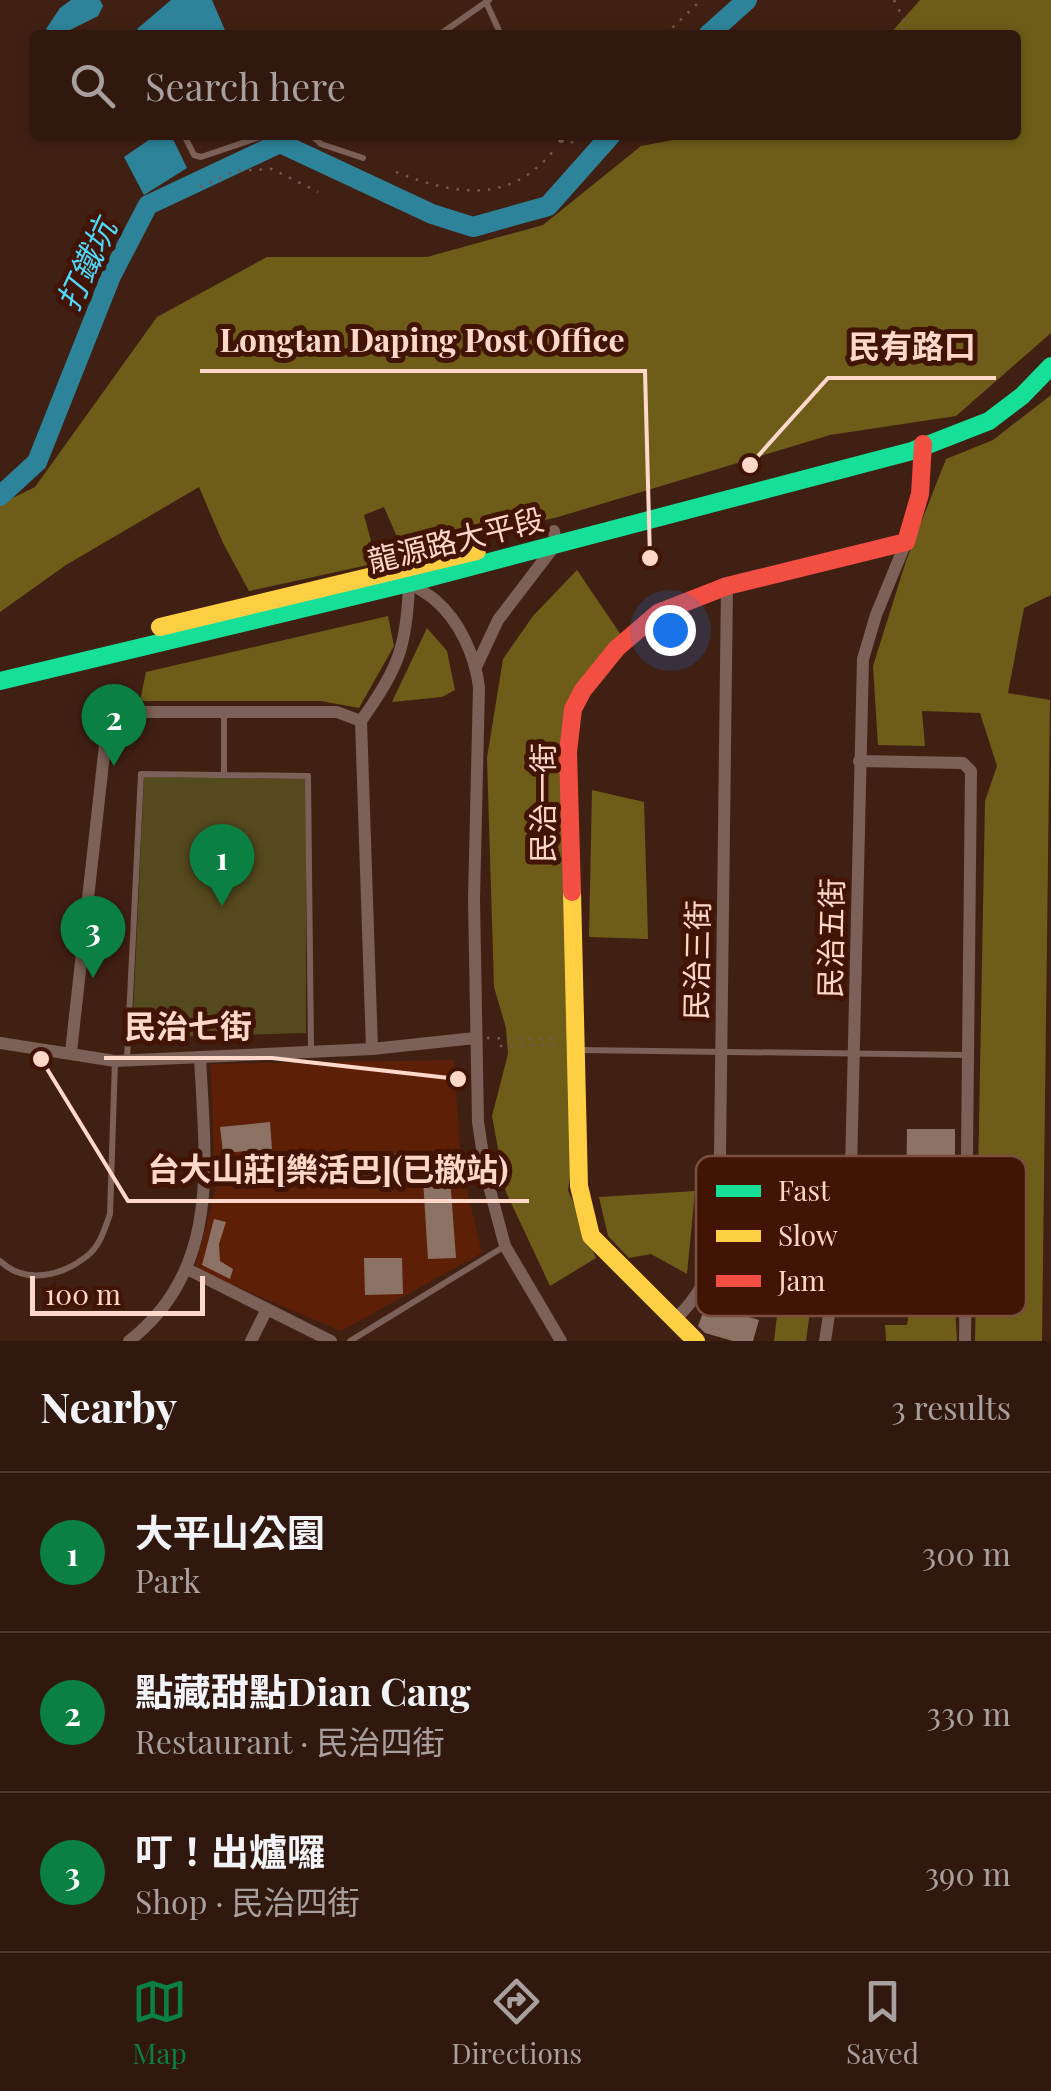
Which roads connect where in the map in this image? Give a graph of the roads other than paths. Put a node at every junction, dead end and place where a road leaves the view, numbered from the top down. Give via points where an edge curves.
1 (487, 1) edge
2 (446, 30) edge
3 (499, 30) edge
4 (186, 140) edge
5 (251, 140) edge
6 (317, 140) edge
7 (362, 158) dead end
8 (1051, 366) edge
9 (923, 444) junction
10 (555, 537) junction
11 (906, 542) junction
12 (407, 576) junction
13 (727, 586) junction
14 (476, 666) junction
15 (0, 667) edge
16 (0, 681) edge
17 (224, 712) junction
18 (361, 721) junction
19 (858, 761) junction
20 (224, 775) junction
21 (475, 1038) junction
22 (0, 1043) edge
23 (570, 1045) junction
24 (372, 1049) junction
25 (722, 1051) junction
26 (856, 1051) junction
27 (71, 1052) junction
28 (311, 1052) junction
29 (968, 1055) junction
30 (200, 1057) junction
31 (121, 1061) junction
32 (719, 1156) edge
33 (852, 1156) edge
34 (967, 1156) edge
35 (504, 1246) junction
36 (0, 1261) edge
37 (188, 1270) junction
38 (696, 1296) edge
39 (267, 1309) junction
40 (829, 1316) edge
41 (965, 1316) edge
42 (673, 1321) junction
43 (129, 1341) edge
44 (250, 1341) edge
45 (331, 1341) edge
46 (350, 1341) edge
47 (562, 1341) edge
48 (696, 1341) edge
49 (825, 1341) edge
50 (965, 1341) edge

1 - 2 lane
1 - 3 lane
4 - 5 lane via 201,157
6 - 7 lane
8 - 9 main road, 龍源路大平段 via 996,418
9 - 10 main road, 龍源路大平段 via 912,438 828,457
9 - 11 main road via 922,496
10 - 12 main road, 龍源路大平段
10 - 14 street via 498,620
11 - 13 main road, 民治一街
11 - 19 street, 民治五街 via 863,659
12 - 14 street via 452,618
12 - 15 main road, 龍源路大平段
12 - 16 main road, 龍源路大平段
12 - 18 street via 408,628 391,678
13 - 23 main road, 民治一街 via 658,613 616,648 573,710
13 - 25 street, 民治三街
14 - 21 street
17 - 18 street via 337,712
17 - 20 lane
17 - 27 street via 124,712 106,736
18 - 24 street
19 - 26 street, 民治五街
19 - 29 street via 963,763 971,771
20 - 28 lane via 308,776
20 - 31 lane via 141,774
21 - 24 street
21 - 35 street via 478,1122
22 - 27 street
23 - 25 lane
23 - 42 main road, 民治一街 via 579,1186 591,1236
24 - 28 street
25 - 26 lane
25 - 32 street, 民治三街
26 - 29 lane
26 - 33 street, 民治五街
27 - 31 street
28 - 30 street
29 - 34 street
30 - 31 street
30 - 37 street via 206,1185
31 - 36 lane via 110,1214 102,1237 89,1255 60,1271 32,1277
35 - 46 lane
35 - 47 street
37 - 39 street
37 - 43 street via 166,1306
38 - 42 street, 民治三街
39 - 44 street
39 - 45 street
40 - 49 street, 民治五街
41 - 50 street
42 - 48 main road, 民治一街

